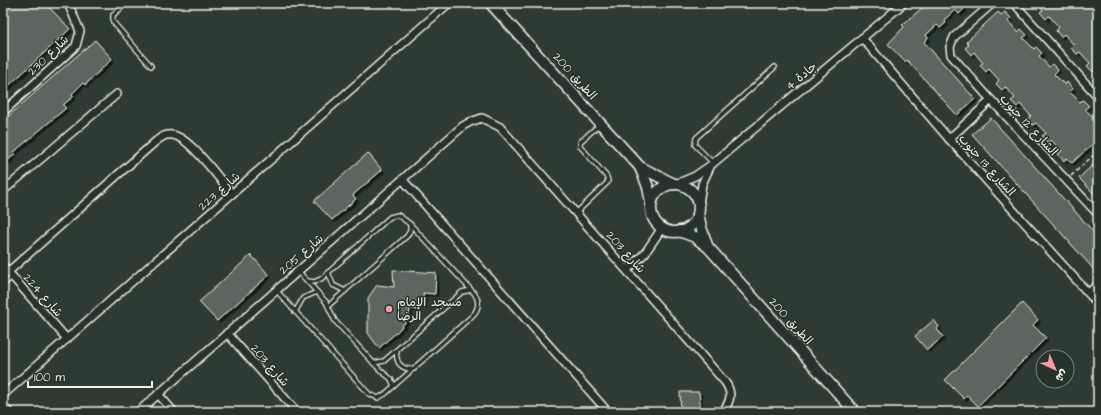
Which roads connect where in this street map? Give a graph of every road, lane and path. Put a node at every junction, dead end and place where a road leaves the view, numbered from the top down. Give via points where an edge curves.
1 (68, 3) edge
2 (126, 3) edge
3 (448, 3) edge
4 (490, 3) edge
5 (904, 3) edge
6 (994, 3) edge
7 (1014, 3) edge
8 (862, 38) junction
9 (152, 66) dead end
10 (775, 67) dead end
11 (117, 94) dead end
12 (1098, 97) edge
13 (991, 100) junction
14 (3, 112) edge
15 (482, 118) joint
16 (600, 123) junction
17 (949, 139) junction
18 (1098, 151) edge
19 (712, 164) junction
20 (640, 167) junction
21 (403, 180) junction
22 (1066, 180) junction
23 (675, 184) junction
24 (3, 191) edge
25 (232, 194) junction
26 (652, 207) junction
27 (699, 209) junction
28 (576, 213) junction
29 (1098, 214) edge
30 (410, 224) junction
31 (662, 228) junction
32 (679, 231) junction
33 (708, 247) junction
34 (3, 266) edge
35 (627, 270) junction
36 (298, 271) junction
37 (328, 272) junction
38 (10, 274) junction
39 (308, 281) junction
40 (3, 285) edge
41 (1098, 285) edge
42 (276, 290) junction
43 (471, 290) junction
44 (345, 291) junction
45 (317, 292) junction
46 (1088, 293) junction
47 (1098, 304) edge
48 (328, 306) junction
49 (295, 312) junction
50 (227, 333) junction
51 (67, 339) junction
52 (397, 350) junction
53 (373, 362) junction
54 (414, 369) junction
55 (394, 386) junction
56 (158, 394) junction
57 (3, 395) edge
58 (3, 407) edge
59 (9, 412) edge
60 (138, 412) edge
61 (174, 412) edge
62 (296, 412) edge
63 (608, 412) edge
64 (722, 412) edge
65 (855, 412) edge

1 - 14 street, شارع 230 via 80,31 76,46
2 - 9 lane via 113,15 113,22
3 - 25 street, شارع 223
4 - 16 main road, الطريق 200
5 - 8 street, جادة 4
6 - 13 street, الشارع 12 جنوب via 954,37 950,47 953,58
7 - 12 street
8 - 17 street, الشارع 13 جنوب
8 - 19 street, جادة 4
10 - 19 lane via 696,138 695,144
11 - 24 street
13 - 17 street
13 - 22 street, الشارع 12 جنوب
15 - 21 street, شارع 205 via 464,126
15 - 28 street, شارع 203 via 500,127
16 - 20 main road, الطريق 200
16 - 28 lane via 580,142 580,146 607,177 608,182
17 - 46 street, الشارع 13 جنوب
18 - 22 path
19 - 23 street, جادة 4 via 695,176
19 - 27 street, جادة 4 via 702,184
20 - 23 main road, الطريق 200
20 - 26 main road, الطريق 200
21 - 36 street, شارع 205
21 - 63 street
22 - 29 street, الشارع 12 جنوب
23 - 26 main road via 660,190 655,195
23 - 27 main road via 691,190
25 - 38 street via 186,141 173,135 162,137
25 - 51 street, شارع 223
26 - 31 main road via 654,219
27 - 32 main road via 689,227
27 - 33 main road, الطريق 200 via 701,228
28 - 35 street, شارع 203
30 - 37 lane via 401,216 390,217
30 - 43 lane
30 - 44 lane via 407,236
31 - 32 main road
31 - 35 street via 645,253
32 - 33 main road, الطريق 200 via 695,237
33 - 65 main road, الطريق 200
34 - 38 street, شارع 224
35 - 64 street, شارع 203 via 729,387 730,400
36 - 39 lane
36 - 42 street, شارع 205
37 - 39 lane via 318,281
37 - 44 lane via 333,285
38 - 40 lane
38 - 51 street, شارع 224
39 - 45 lane
41 - 46 street
42 - 49 lane
42 - 50 street, شارع 205
43 - 52 lane via 462,292
43 - 54 lane via 478,300 475,313
44 - 48 lane
45 - 48 lane
45 - 49 lane via 303,298
46 - 47 street, الشارع 13 جنوب
48 - 53 lane via 335,321
49 - 55 lane via 369,394 382,397
50 - 56 street, شارع 205
50 - 62 street, شارع 203
51 - 57 street, شارع 223
52 - 53 lane via 384,361
52 - 54 lane via 396,358 400,365 406,369
53 - 55 lane via 391,379
54 - 55 lane
56 - 60 street, شارع 205
56 - 61 street
58 - 59 street

